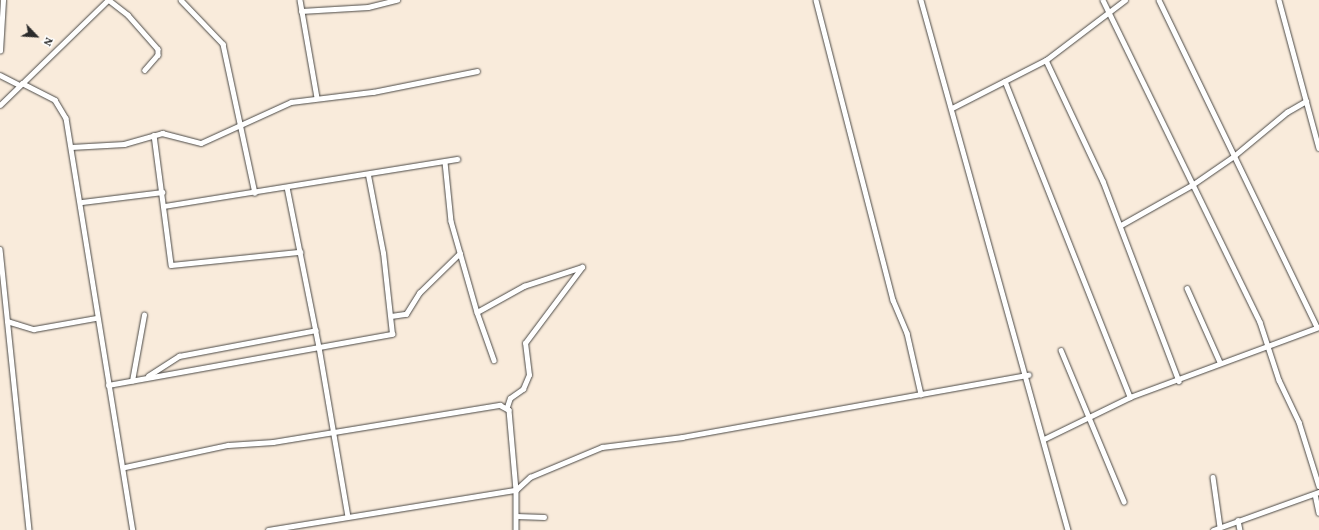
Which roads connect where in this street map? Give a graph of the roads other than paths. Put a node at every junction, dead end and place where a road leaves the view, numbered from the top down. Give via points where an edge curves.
1 (3, 0) edge
2 (109, 0) edge
3 (181, 0) edge
4 (300, 0) edge
5 (395, 0) edge
6 (816, 0) edge
7 (921, 0) edge
8 (1103, 0) edge
9 (1125, 0) edge
10 (1159, 0) edge
11 (1279, 0) edge
12 (302, 12) junction
13 (1109, 13) junction
14 (0, 51) edge
15 (1046, 60) junction
16 (145, 70) dead end
17 (477, 70) dead end
18 (0, 75) edge
19 (1005, 81) junction
20 (21, 84) junction
21 (317, 97) junction
22 (1306, 101) junction
23 (0, 105) edge
24 (952, 108) junction
25 (243, 123) junction
26 (154, 135) junction
27 (71, 147) junction
28 (1319, 148) edge
29 (1234, 156) junction
30 (457, 159) dead end
31 (445, 162) junction
32 (368, 175) junction
33 (1192, 184) junction
34 (287, 187) junction
35 (162, 192) junction
36 (255, 193) junction
37 (82, 202) junction
38 (164, 206) junction
39 (1121, 225) junction
40 (0, 249) edge
41 (300, 252) junction
42 (460, 253) junction
43 (1187, 288) dead end
44 (477, 312) junction
45 (144, 315) dead end
46 (391, 316) junction
47 (96, 318) junction
48 (7, 321) junction
49 (1318, 327) edge
50 (316, 330) junction
51 (1269, 344) junction
52 (320, 347) junction
53 (1061, 350) dead end
54 (494, 360) dead end
55 (1220, 362) junction
56 (1028, 375) junction
57 (147, 377) junction
58 (132, 381) junction
59 (1179, 381) junction
60 (108, 385) junction
61 (922, 394) junction
62 (1130, 397) junction
63 (507, 407) junction
64 (1088, 418) junction
65 (334, 430) junction
66 (1044, 439) junction
67 (125, 467) junction
68 (1213, 477) dead end
69 (1319, 486) edge
70 (516, 490) junction
71 (1317, 493) edge
72 (1124, 501) dead end
73 (1319, 513) edge
74 (348, 516) junction
75 (516, 516) junction
76 (544, 517) dead end
77 (1238, 520) junction
78 (1220, 527) junction
79 (282, 529) edge
80 (29, 530) edge
81 (133, 530) edge
82 (268, 530) edge
83 (516, 530) edge
84 (1068, 530) edge
85 (1213, 530) edge
86 (1240, 530) edge

1 - 14 street
2 - 16 street via 158,49 158,56
2 - 20 street
3 - 25 street via 223,44
4 - 12 street
5 - 12 street via 368,7
6 - 61 street via 893,300 907,333
7 - 24 street
8 - 13 street
9 - 13 street
10 - 29 street
11 - 22 street
12 - 21 street
13 - 15 street
13 - 33 street
15 - 19 street
15 - 39 street
17 - 21 street via 373,92
18 - 20 street
19 - 24 street
19 - 62 street
20 - 23 street
20 - 27 street via 59,104 66,118
21 - 25 street via 291,102
22 - 28 street
22 - 29 street via 1287,112
24 - 56 street
25 - 26 street via 201,143 170,134
25 - 36 street
26 - 27 street via 124,144
26 - 35 street
27 - 37 street
29 - 33 street
29 - 49 street
30 - 31 street
31 - 32 street
31 - 42 street via 451,218
32 - 34 street
32 - 46 street
33 - 39 street
33 - 51 street
34 - 36 street
34 - 41 street
35 - 37 street
35 - 38 street
36 - 38 street
37 - 47 street
38 - 41 street via 172,265
39 - 59 street
40 - 48 street
41 - 50 street
42 - 44 street
42 - 46 street via 419,293 406,314
43 - 55 street
44 - 54 street
44 - 63 street via 524,286 582,267 525,343 530,375 523,389 510,398
45 - 58 street
46 - 52 street via 393,330 388,337
47 - 48 street via 34,329
47 - 60 street
48 - 80 street
49 - 51 street
50 - 52 street
50 - 57 street via 180,356
51 - 55 street
51 - 69 street via 1279,380 1299,422
52 - 57 street
52 - 65 street
53 - 64 street
55 - 59 street
56 - 61 street
56 - 66 street
57 - 58 street
58 - 60 street
59 - 62 street
60 - 67 street
61 - 70 street via 682,437 602,446 530,477
62 - 64 street
63 - 65 street via 500,405
63 - 70 street
64 - 66 street
64 - 72 street
65 - 67 street via 274,442 228,445
65 - 74 street
66 - 84 street
67 - 81 street
68 - 78 street
70 - 74 street
70 - 75 street
71 - 73 street
71 - 77 street
74 - 79 street
75 - 76 street
75 - 83 street
77 - 78 street
77 - 86 street
78 - 85 street
79 - 82 street

